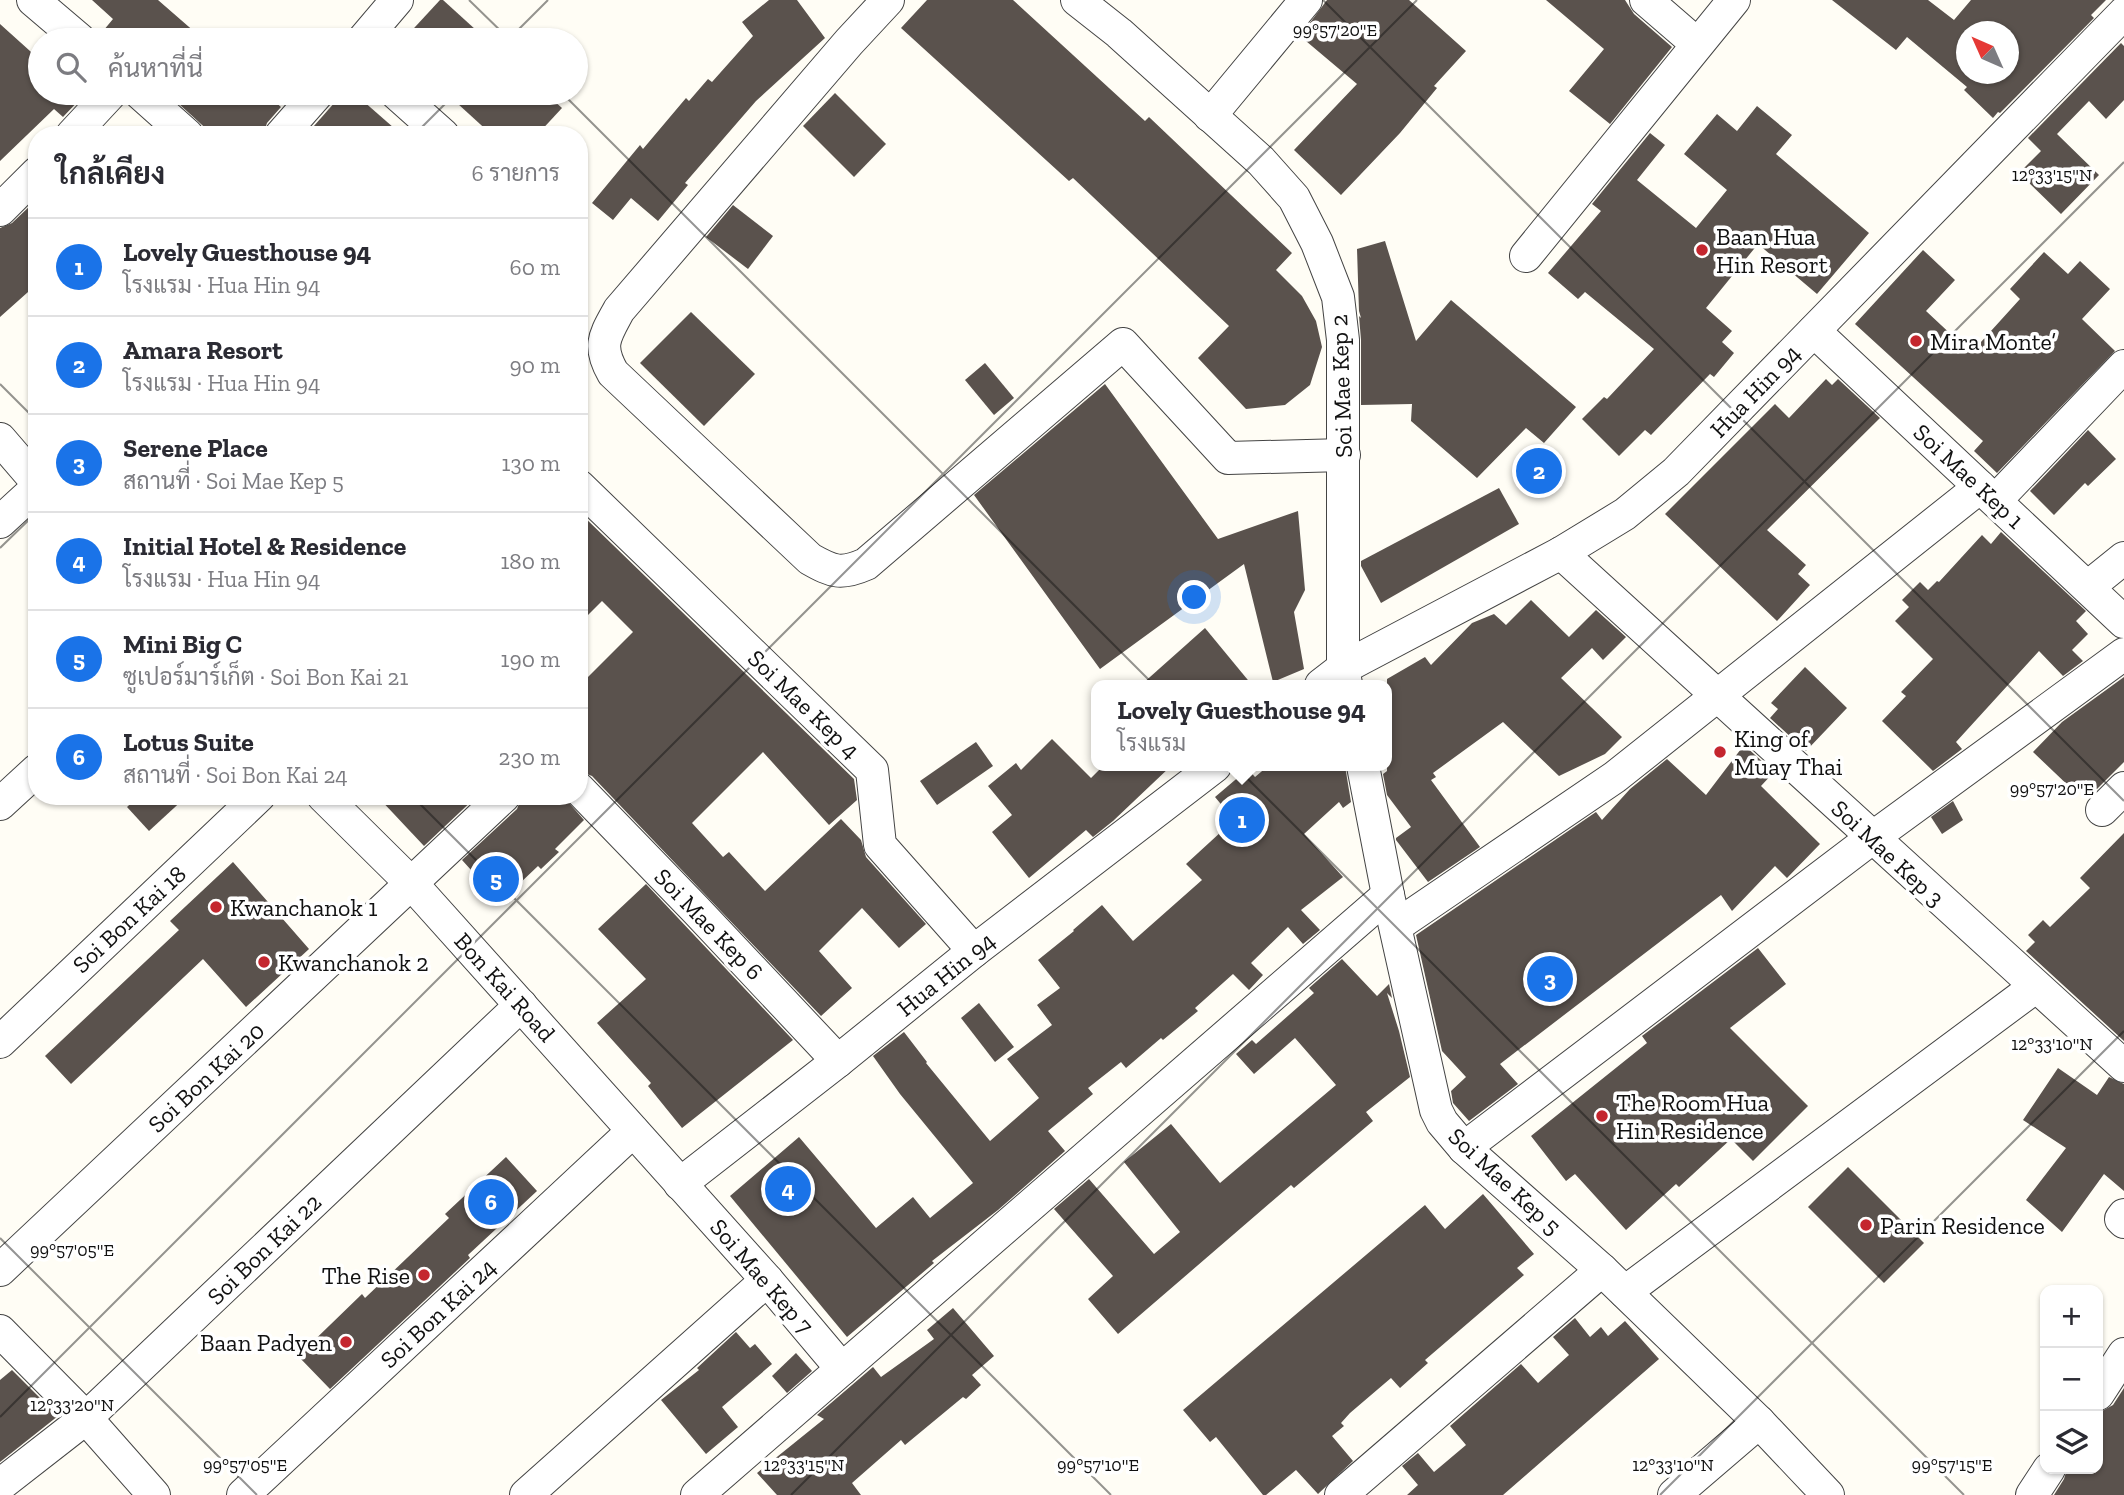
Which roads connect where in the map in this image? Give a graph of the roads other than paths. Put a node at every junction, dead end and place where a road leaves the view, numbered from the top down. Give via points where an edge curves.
1 (33, 0) edge
2 (397, 0) edge
3 (888, 0) edge
4 (1077, 0) edge
5 (1306, 0) edge
6 (1646, 0) edge
7 (1734, 0) edge
8 (2124, 13) edge
9 (65, 28) edge
10 (373, 28) edge
11 (1697, 44) junction
12 (100, 105) edge
13 (153, 105) edge
14 (307, 105) edge
15 (409, 105) edge
16 (1210, 116) junction
17 (80, 126) edge
18 (177, 126) edge
19 (289, 126) edge
20 (433, 126) edge
21 (28, 182) edge
22 (0, 209) edge
23 (1525, 256) dead end
24 (1814, 331) junction
25 (2124, 366) edge
26 (0, 439) edge
27 (1344, 455) junction
28 (28, 472) edge
29 (1988, 494) junction
30 (588, 495) edge
31 (28, 496) edge
32 (0, 522) edge
33 (1561, 553) junction
34 (2124, 558) edge
35 (2088, 587) junction
36 (2124, 622) edge
37 (2124, 654) edge
38 (1337, 680) edge
39 (1717, 695) junction
40 (1208, 771) edge
41 (1364, 771) edge
42 (28, 778) edge
43 (2124, 788) edge
44 (588, 798) edge
45 (0, 804) edge
46 (250, 805) edge
47 (332, 805) edge
48 (495, 805) edge
49 (2102, 810) dead end
50 (1872, 838) junction
51 (412, 884) junction
52 (1388, 895) junction
53 (1396, 926) junction
54 (974, 951) junction
55 (2035, 987) junction
56 (521, 1005) junction
57 (0, 1042) edge
58 (838, 1061) junction
59 (2124, 1066) edge
60 (633, 1131) junction
61 (1464, 1148) junction
62 (680, 1184) junction
63 (2124, 1215) edge
64 (2124, 1222) edge
65 (0, 1270) edge
66 (1602, 1270) junction
67 (767, 1280) junction
68 (1625, 1292) junction
69 (0, 1331) edge
70 (2124, 1354) edge
71 (842, 1369) junction
72 (2103, 1386) edge
73 (86, 1418) junction
74 (1759, 1422) junction
75 (2046, 1474) edge
76 (0, 1485) edge
77 (154, 1495) edge
78 (243, 1495) edge
79 (526, 1495) edge
80 (697, 1495) edge
81 (1341, 1495) edge
82 (1674, 1495) edge
83 (1828, 1495) edge
84 (2032, 1495) edge

1 - 9 street
2 - 10 street
3 - 27 street via 619,310 606,333 603,356 613,373 810,559 846,572 866,564 1123,344 1228,458
4 - 16 street, Soi Mae Kep 2
5 - 16 street
6 - 11 street
7 - 11 street
8 - 24 street, Hua Hin 94
11 - 23 street
12 - 17 street
13 - 18 street
14 - 19 street
15 - 20 street
16 - 27 street, Soi Mae Kep 2 via 1294,198 1317,243 1338,297
21 - 22 street
24 - 29 street, Soi Mae Kep 1
24 - 33 street, Hua Hin 94 via 1676,472 1625,514
25 - 29 street
26 - 28 street
27 - 38 street, Soi Mae Kep 2
29 - 35 street, Soi Mae Kep 1
29 - 39 street
30 - 54 street, Soi Mae Kep 4 via 873,771 880,845
31 - 32 street
33 - 38 street, Hua Hin 94
33 - 39 street, Soi Mae Kep 3
34 - 35 street
35 - 36 street, Soi Mae Kep 1
37 - 50 street
39 - 50 street, Soi Mae Kep 3
39 - 53 street via 1615,777
40 - 54 street, Hua Hin 94
41 - 52 street, Soi Mae Kep 5
42 - 45 street
43 - 49 street
44 - 58 street, Soi Mae Kep 6
46 - 57 street, Soi Bon Kai 18
47 - 51 street, Bon Kai Road
48 - 51 street, Soi Bon Kai 20
50 - 55 street, Soi Mae Kep 3
50 - 61 street
51 - 56 street, Bon Kai Road
51 - 65 street, Soi Bon Kai 20
52 - 53 street, Soi Mae Kep 5
52 - 71 street
53 - 61 street, Soi Mae Kep 5 via 1436,1110
54 - 58 street, Hua Hin 94
55 - 59 street, Soi Mae Kep 3
55 - 68 street
56 - 60 street, Bon Kai Road
56 - 73 street, Soi Bon Kai 22
58 - 62 street, Hua Hin 94
60 - 62 street, Bon Kai Road
60 - 78 street, Soi Bon Kai 24
61 - 66 street, Soi Mae Kep 5
62 - 67 street, Soi Mae Kep 7
63 - 64 street
66 - 68 street, Soi Mae Kep 5
66 - 81 street
67 - 71 street, Soi Mae Kep 7
67 - 79 street
68 - 74 street, Soi Mae Kep 5
69 - 73 street
70 - 72 street
71 - 80 street
73 - 76 street, Soi Bon Kai 22
73 - 77 street
74 - 82 street
74 - 83 street, Soi Mae Kep 5
75 - 84 street

